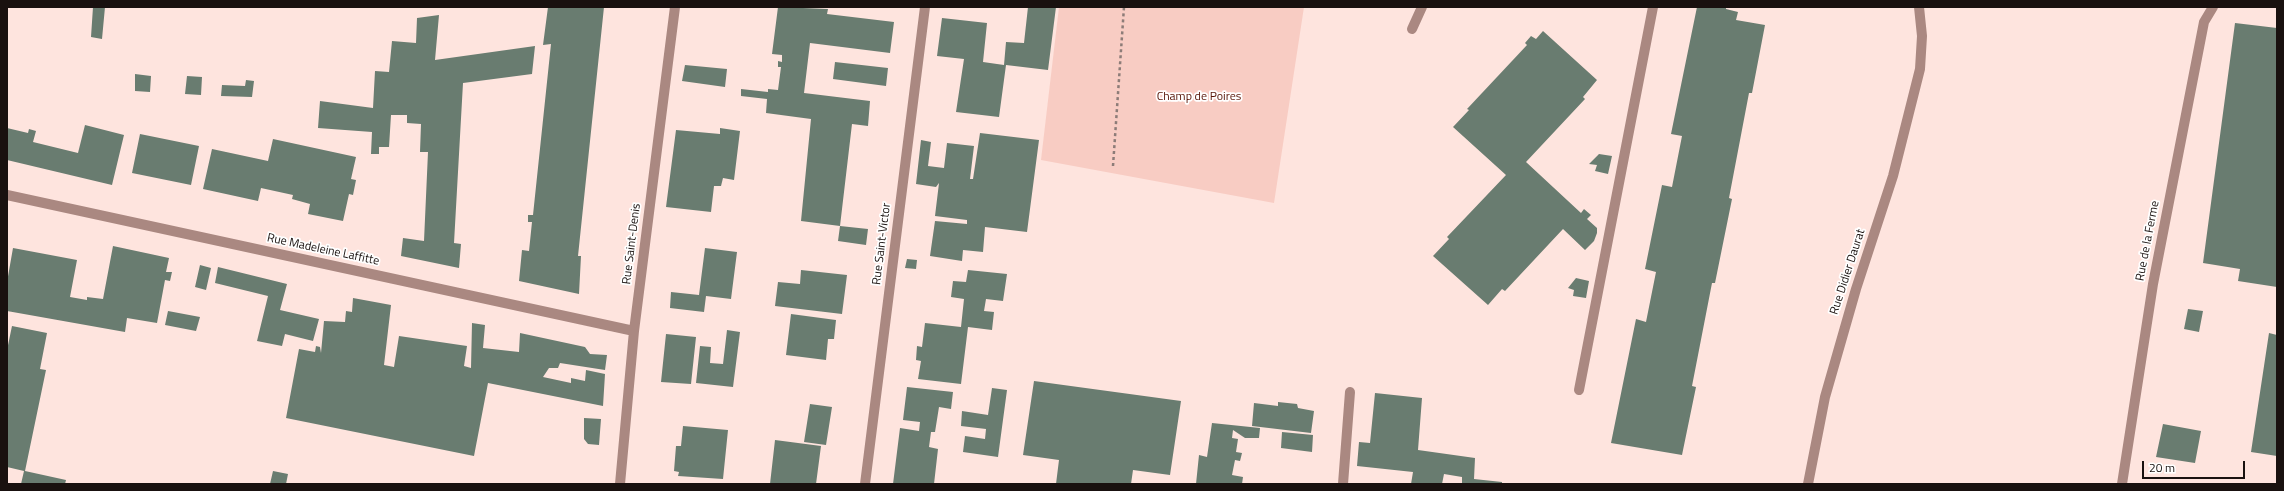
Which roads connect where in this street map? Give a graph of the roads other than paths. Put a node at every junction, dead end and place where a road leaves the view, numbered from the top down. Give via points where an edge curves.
1 (675, 7) edge
2 (925, 7) edge
3 (1422, 7) edge
4 (1653, 7) edge
5 (1919, 7) edge
6 (2213, 7) edge
7 (1412, 29) dead end
8 (7, 196) edge
9 (634, 331) junction
10 (1579, 390) dead end
11 (1350, 392) dead end
12 (620, 484) edge
13 (865, 484) edge
14 (1343, 484) edge
15 (1808, 484) edge
16 (2122, 484) edge

1 - 9 street, Rue Saint-Denis
2 - 13 street, Rue Saint-Victor
3 - 7 street
4 - 10 street
5 - 15 street, Rue Didier Daurat via 1922,36 1920,69 1894,176 1856,289 1824,397
6 - 16 street, Rue de la Ferme via 2204,22 2155,276
8 - 9 street, Rue Madeleine Laffitte
9 - 12 street, Rue Saint-Denis
11 - 14 street

